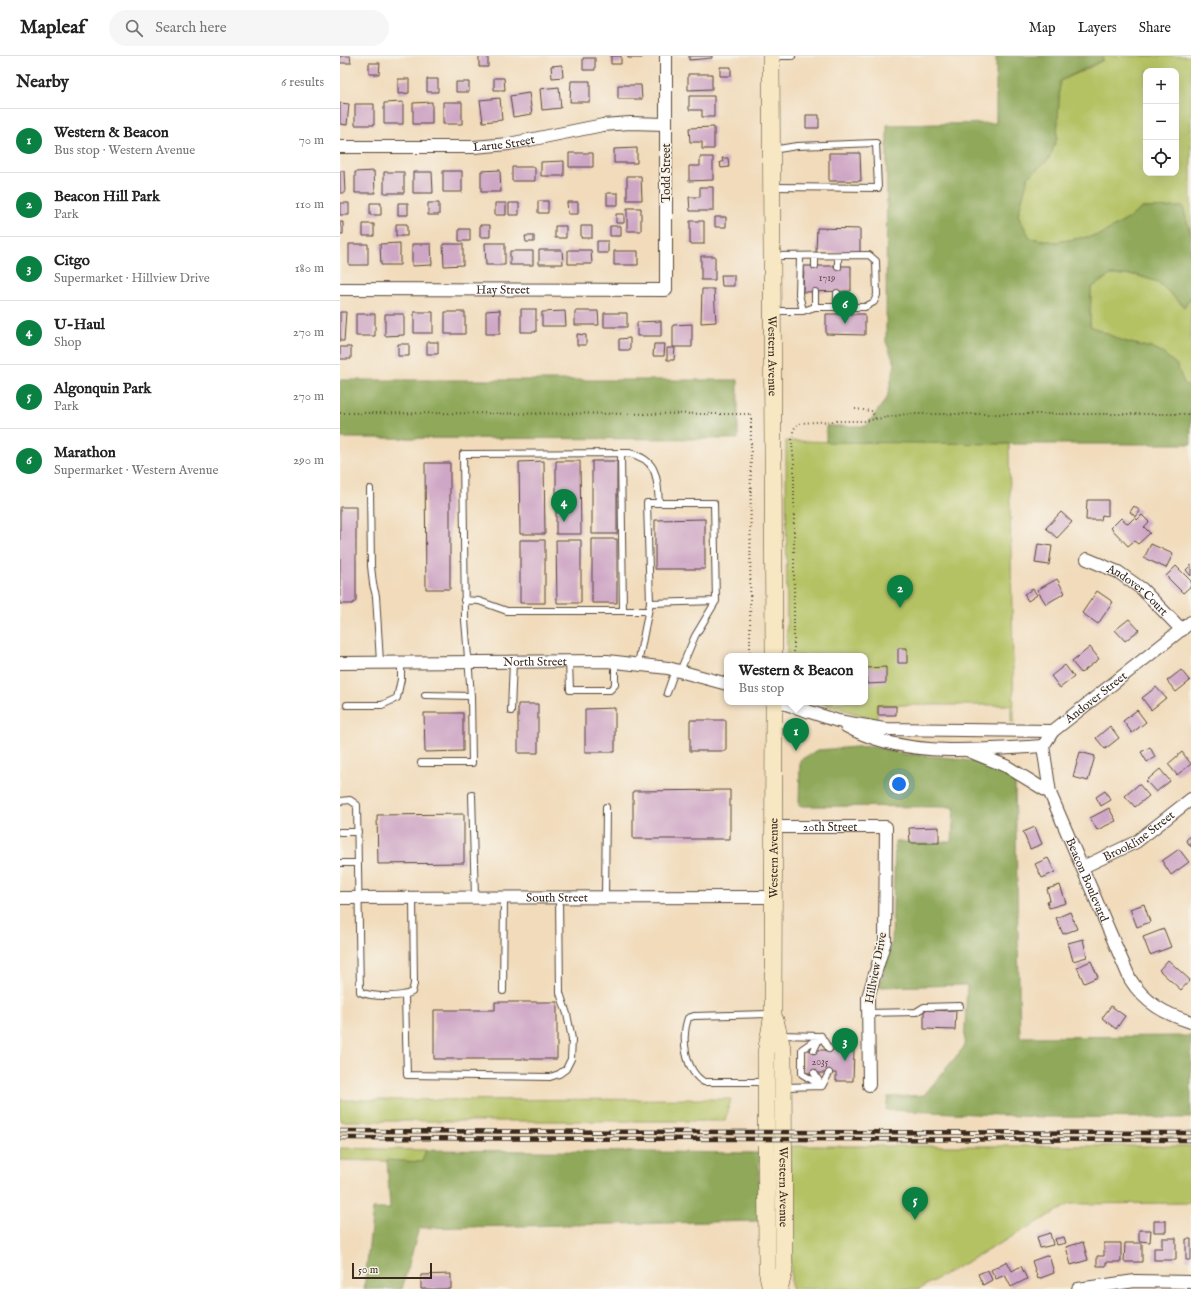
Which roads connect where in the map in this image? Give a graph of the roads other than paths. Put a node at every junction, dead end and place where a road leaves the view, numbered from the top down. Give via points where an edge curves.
1 (666, 56) edge
2 (771, 56) edge
3 (792, 56) edge
4 (666, 124) junction
5 (340, 147) edge
6 (772, 150) junction
7 (772, 187) junction
8 (772, 256) junction
9 (838, 256) junction
10 (800, 257) junction
11 (815, 257) junction
12 (815, 266) dead end
13 (838, 267) dead end
14 (340, 289) edge
15 (666, 290) joint
16 (815, 292) dead end
17 (837, 293) dead end
18 (815, 307) junction
19 (837, 307) junction
20 (772, 311) junction
21 (803, 311) junction
22 (621, 453) junction
23 (370, 489) dead end
24 (659, 504) junction
25 (1087, 559) dead end
26 (464, 600) junction
27 (716, 601) junction
28 (650, 602) junction
29 (623, 611) junction
30 (648, 611) junction
31 (1186, 626) edge
32 (774, 653) edge
33 (469, 661) junction
34 (513, 661) junction
35 (569, 661) junction
36 (615, 661) junction
37 (380, 662) junction
38 (401, 662) junction
39 (340, 663) edge
40 (638, 664) junction
41 (678, 670) junction
42 (724, 683) edge
43 (667, 693) dead end
44 (425, 695) dead end
45 (471, 696) junction
46 (347, 705) dead end
47 (774, 705) edge
48 (789, 705) edge
49 (511, 712) dead end
50 (838, 721) junction
51 (1053, 731) junction
52 (1043, 746) junction
53 (969, 751) junction
54 (421, 763) dead end
55 (1050, 793) junction
56 (472, 795) dead end
57 (1191, 799) edge
58 (340, 801) edge
59 (606, 807) dead end
60 (774, 827) junction
61 (886, 827) joint
62 (340, 832) edge
63 (358, 832) junction
64 (358, 862) junction
65 (340, 863) edge
66 (1083, 868) junction
67 (504, 897) junction
68 (559, 897) junction
69 (605, 897) junction
70 (774, 897) junction
71 (340, 898) edge
72 (359, 898) junction
73 (413, 898) junction
74 (475, 898) junction
75 (503, 991) dead end
76 (405, 996) junction
77 (960, 1006) dead end
78 (868, 1013) junction
79 (773, 1014) junction
80 (1191, 1022) edge
81 (779, 1035) junction
82 (821, 1036) junction
83 (829, 1049) dead end
84 (814, 1050) dead end
85 (814, 1073) dead end
86 (829, 1073) dead end
87 (766, 1082) junction
88 (869, 1085) dead end
89 (822, 1086) junction
90 (784, 1087) junction
91 (1191, 1282) edge
92 (771, 1289) edge
93 (780, 1289) edge
94 (1078, 1289) edge

1 - 4 street, Todd Street
2 - 3 lane
2 - 6 main road, Western Avenue
4 - 5 street, Larue Street via 603,125 509,144 474,147
4 - 15 street, Todd Street
6 - 7 main road, Western Avenue
6 - 7 lane via 797,146 876,143 878,188
7 - 8 main road, Western Avenue
8 - 10 lane
8 - 20 main road, Western Avenue
9 - 11 lane
9 - 13 lane
9 - 19 lane via 869,255 874,258 877,295 874,302 865,307
10 - 11 lane
10 - 21 lane via 799,294
11 - 12 lane
14 - 15 street, Hay Street
16 - 18 lane
17 - 19 lane
18 - 19 lane
18 - 21 lane
20 - 21 lane
20 - 32 main road, Western Avenue
22 - 24 lane via 639,456 649,462 658,482
22 - 26 lane via 463,454
22 - 29 lane
23 - 37 lane via 371,566 376,596
24 - 27 lane via 714,503
24 - 28 lane via 647,504
25 - 31 street, Andover Court via 1118,572 1142,588
26 - 29 lane via 479,601 507,611
26 - 33 lane
27 - 28 lane
27 - 41 lane
28 - 30 lane
29 - 30 lane
30 - 40 lane
31 - 51 street, Andover Street
33 - 34 street, North Street
33 - 38 street, North Street
33 - 45 lane
34 - 35 street, North Street
34 - 49 lane
35 - 36 street, North Street
35 - 36 lane via 570,690 610,690 615,686
36 - 40 street, North Street
37 - 38 street, North Street
37 - 39 street, North Street
38 - 46 lane via 397,698 382,705
40 - 41 street, North Street
41 - 42 street, North Street
41 - 43 lane
44 - 45 lane
45 - 54 lane via 472,763
47 - 60 main road, Western Avenue
48 - 50 street
50 - 51 street via 884,729
50 - 53 street via 863,735 920,749
51 - 52 street, Andover Street
52 - 53 street
52 - 55 street
53 - 55 street via 1006,766
55 - 66 street, Beacon Boulevard
56 - 74 lane
57 - 66 street, Brookline Street via 1136,842
58 - 63 lane via 350,800 357,805
59 - 69 lane
60 - 61 street, 20th Street
60 - 70 main road, Western Avenue
61 - 78 street, Hillview Drive via 884,941 868,997
62 - 63 lane
63 - 64 lane
64 - 65 lane
64 - 72 lane
66 - 80 street, Beacon Boulevard via 1137,991 1155,1008
67 - 68 street, South Street
67 - 74 street, South Street
67 - 75 lane
68 - 69 street, South Street
68 - 76 lane via 560,993 568,1014 572,1039 571,1059 566,1069 559,1074 550,1077 407,1075
69 - 70 street, South Street
70 - 79 main road, Western Avenue
71 - 72 street, South Street
72 - 73 street, South Street
72 - 76 lane via 360,992 366,995
73 - 74 street, South Street
73 - 76 lane via 414,984 412,992
77 - 78 lane via 924,1007 916,1012
78 - 88 street, Hillview Drive
79 - 81 main road, Western Avenue
79 - 87 main road, Western Avenue via 766,1053
79 - 87 lane via 694,1016 688,1018 686,1024 686,1055 696,1078 704,1082
81 - 82 lane
81 - 90 main road, Western Avenue via 784,1052
82 - 83 lane
82 - 84 lane
82 - 89 lane via 802,1050 802,1074
85 - 89 lane
86 - 89 lane
87 - 92 main road, Western Avenue via 767,1270
89 - 90 lane
90 - 93 main road, Western Avenue via 784,1271
91 - 94 street via 1135,1281

